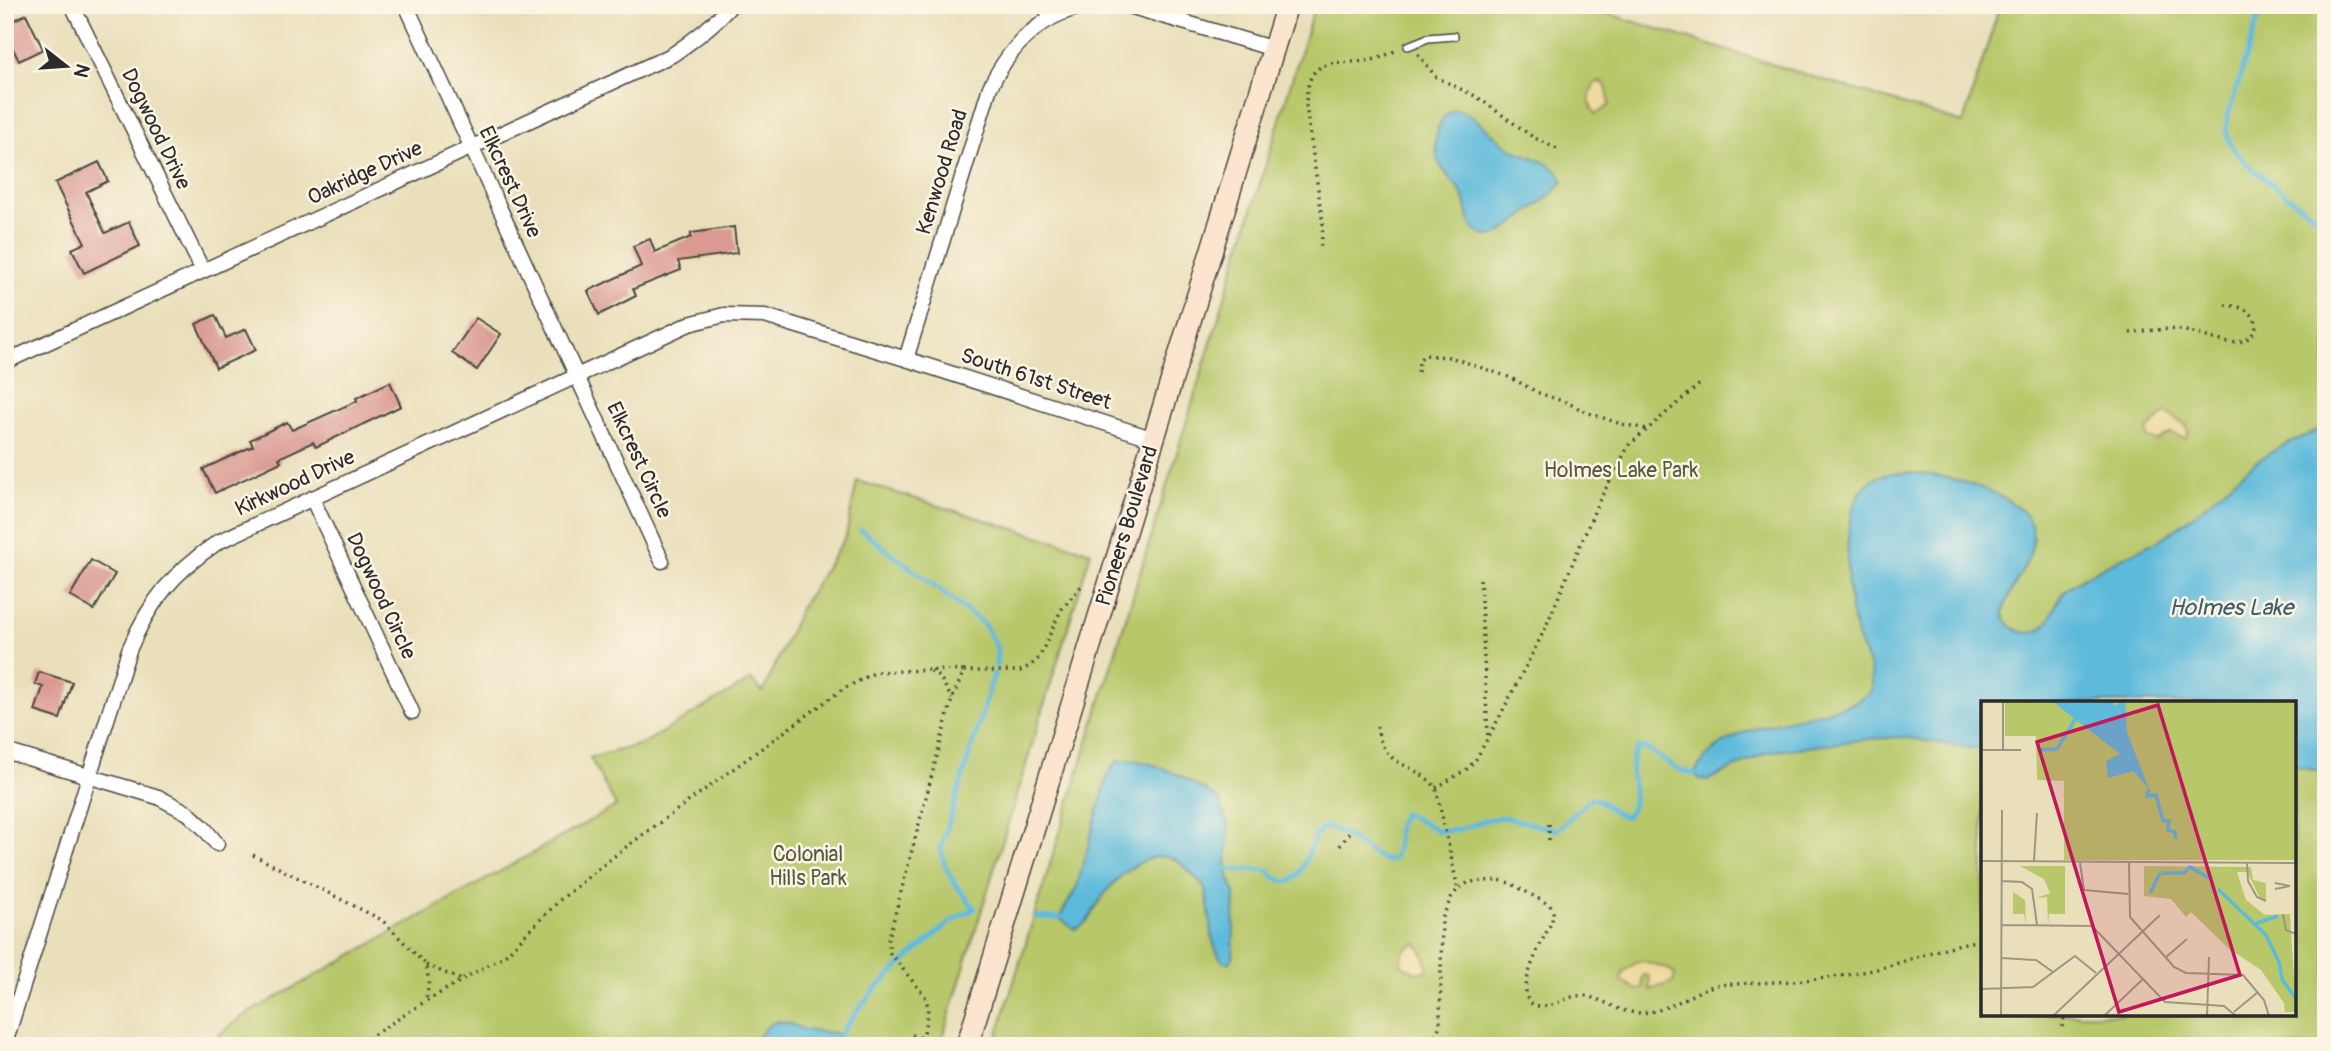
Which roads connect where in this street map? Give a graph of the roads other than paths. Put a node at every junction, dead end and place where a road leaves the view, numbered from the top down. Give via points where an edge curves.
1 (72, 5) edge
2 (406, 5) edge
3 (731, 5) edge
4 (1093, 5) edge
5 (1126, 5) edge
6 (1287, 5) edge
7 (1047, 12) edge
8 (1454, 36) dead end
9 (1408, 46) road end
10 (1274, 49) junction
11 (471, 147) junction
12 (203, 271) junction
13 (906, 359) junction
14 (5, 362) edge
15 (577, 376) junction
16 (1154, 439) junction
17 (312, 498) junction
18 (662, 561) dead end
19 (412, 712) dead end
20 (5, 751) edge
21 (90, 776) junction
22 (217, 844) dead end
23 (5, 1043) edge
24 (967, 1046) edge

1 - 12 street, Dogwood Drive
2 - 11 street, Elkcrest Drive
3 - 11 street, Oakridge Drive via 672,55
4 - 7 street, Kenwood Road
5 - 10 street
6 - 10 main road, Pioneers Boulevard
7 - 13 street, Kenwood Road via 1002,63 990,87
8 - 9 lane
10 - 16 main road, Pioneers Boulevard
11 - 12 street, Oakridge Drive
11 - 15 street, Elkcrest Drive
12 - 14 street, Oakridge Drive
13 - 15 street, Kirkwood Drive via 765,316 740,314 690,324
13 - 16 street, South 61st Street
15 - 17 street, Kirkwood Drive
15 - 18 street, Elkcrest Circle
16 - 24 main road, Pioneers Boulevard
17 - 19 street, Dogwood Circle
17 - 21 street, Kirkwood Drive via 218,542 191,560 163,590 129,650
20 - 21 street
21 - 22 street via 179,807
21 - 23 street, Kirkwood Drive

